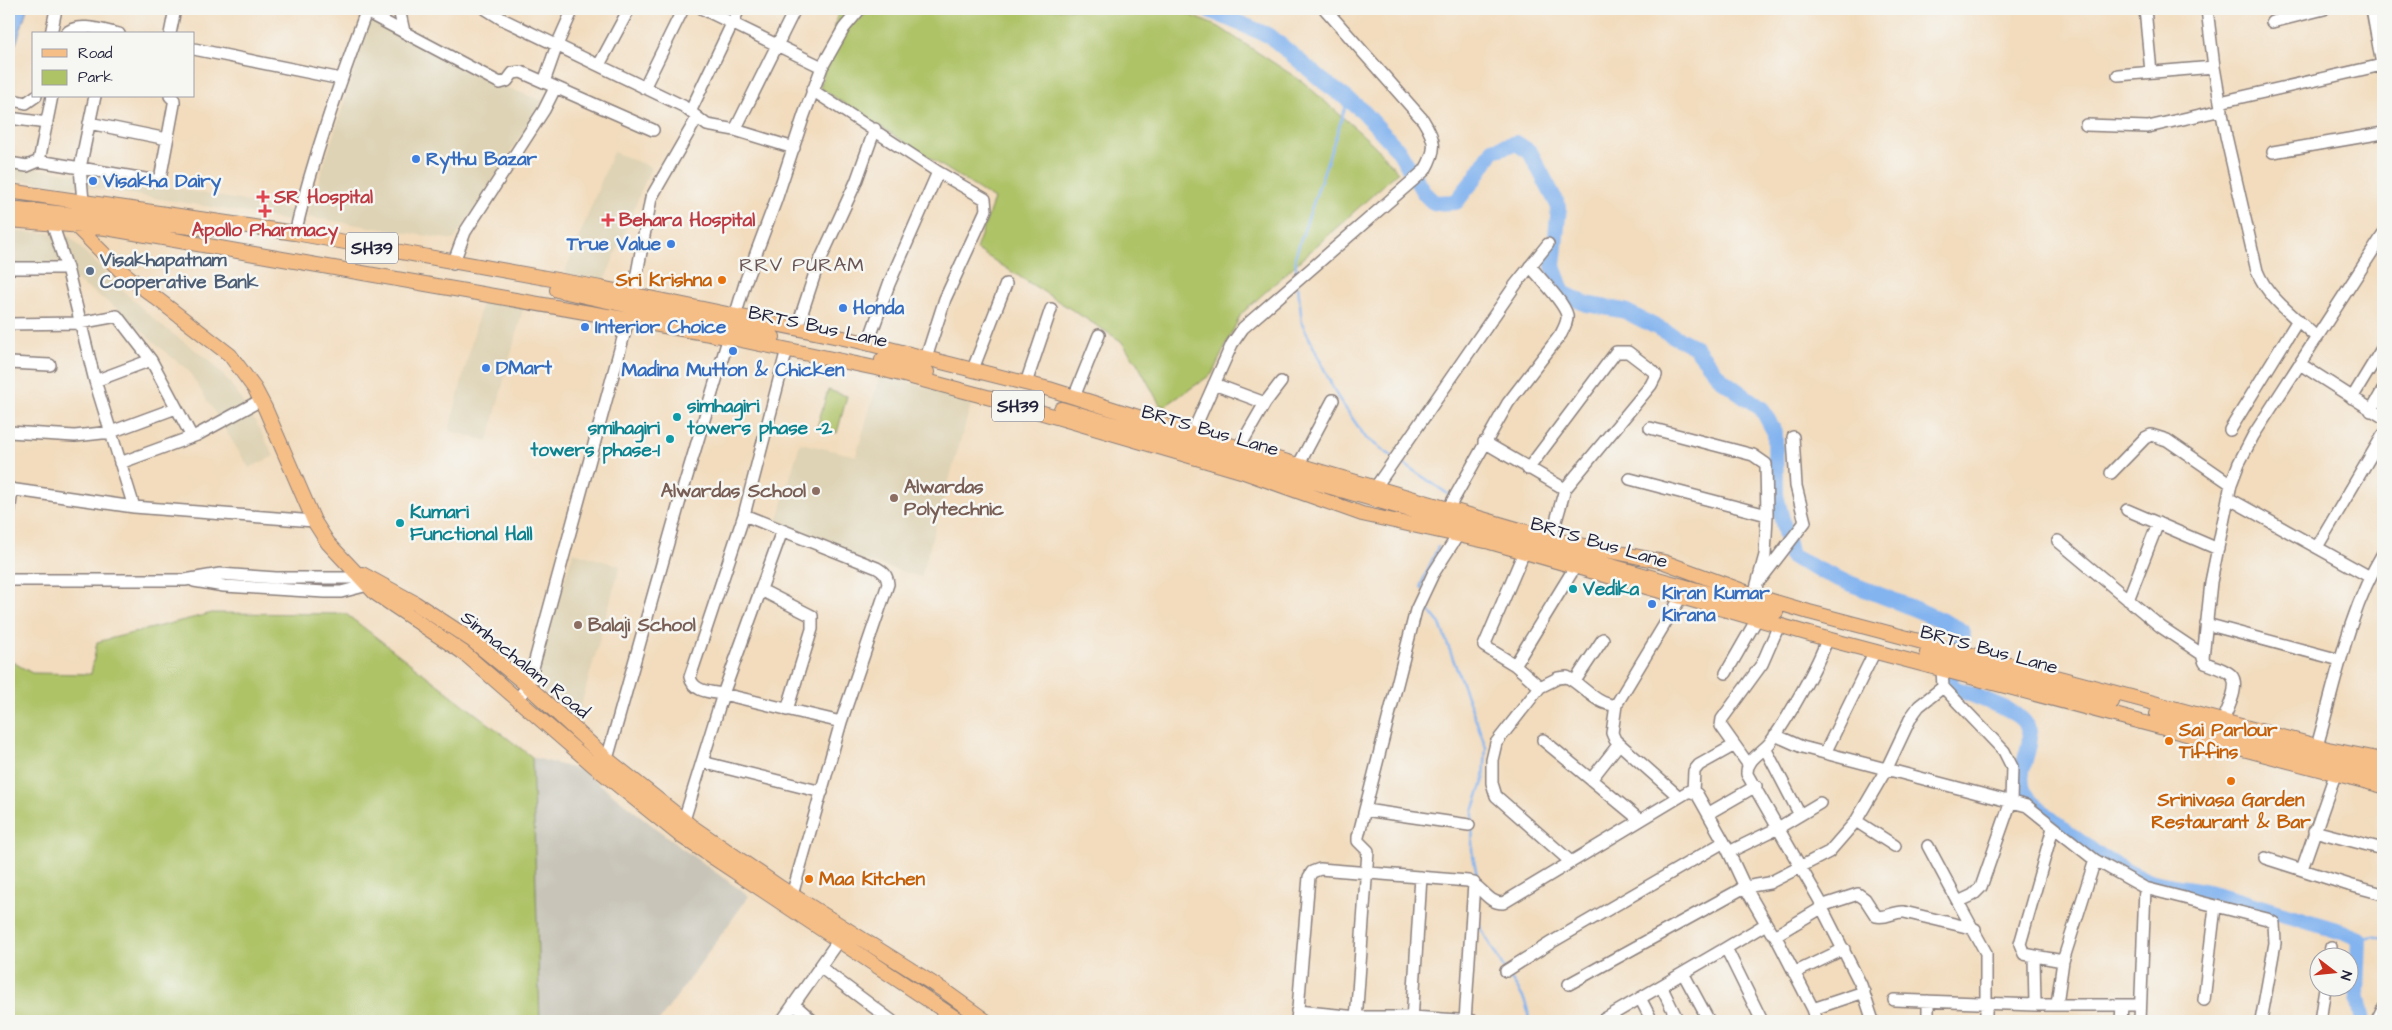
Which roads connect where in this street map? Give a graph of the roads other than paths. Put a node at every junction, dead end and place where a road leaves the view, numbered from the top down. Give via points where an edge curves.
1 (56, 9) edge
2 (175, 9) edge
3 (399, 9) edge
4 (486, 9) edge
5 (573, 9) edge
6 (629, 9) edge
7 (683, 9) edge
8 (703, 9) edge
9 (739, 9) edge
10 (795, 9) edge
11 (860, 9) edge
12 (1325, 9) edge
13 (2145, 9) edge
14 (2207, 9) edge
15 (2324, 9) edge
16 (2372, 9) edge
17 (362, 10) edge
18 (505, 14) edge
19 (2272, 22) dead end
20 (732, 23) junction
21 (51, 32) edge
22 (68, 32) edge
23 (105, 32) edge
24 (170, 32) edge
25 (404, 32) junction
26 (557, 45) junction
27 (777, 45) junction
28 (195, 49) edge
29 (599, 66) junction
30 (822, 67) junction
31 (2214, 67) junction
32 (2382, 68) edge
33 (2151, 72) junction
34 (2118, 75) dead end
35 (341, 80) junction
36 (544, 82) junction
37 (555, 88) junction
38 (644, 88) junction
39 (812, 90) junction
40 (33, 98) edge
41 (52, 98) edge
42 (95, 98) edge
43 (172, 98) edge
44 (9, 99) edge
45 (2221, 106) junction
46 (694, 114) junction
47 (9, 118) edge
48 (89, 123) junction
49 (47, 124) junction
50 (2086, 125) dead end
51 (875, 129) junction
52 (653, 130) dead end
53 (735, 130) junction
54 (2383, 133) edge
55 (168, 139) junction
56 (794, 148) junction
57 (2273, 152) dead end
58 (39, 160) junction
59 (9, 163) edge
60 (80, 168) junction
61 (938, 172) junction
62 (9, 191) edge
63 (9, 208) edge
64 (78, 213) junction
65 (9, 220) edge
66 (52, 223) junction
67 (294, 233) junction
68 (2383, 235) edge
69 (1548, 244) dead end
70 (454, 264) junction
71 (1530, 266) junction
72 (9, 268) edge
73 (67, 268) junction
74 (1006, 284) dead end
75 (633, 295) junction
76 (1051, 309) dead end
77 (628, 320) junction
78 (2298, 320) junction
79 (80, 323) junction
80 (9, 324) edge
81 (730, 327) junction
82 (796, 328) junction
83 (1099, 336) dead end
84 (2318, 338) junction
85 (868, 344) junction
86 (2383, 347) edge
87 (787, 349) junction
88 (926, 358) junction
89 (150, 360) junction
90 (9, 363) edge
91 (2300, 364) junction
92 (50, 365) dead end
93 (973, 369) junction
94 (95, 381) junction
95 (1281, 382) dead end
96 (1026, 383) junction
97 (1214, 384) junction
98 (2383, 390) edge
99 (1074, 397) junction
100 (2352, 398) junction
101 (261, 400) junction
102 (1333, 400) dead end
103 (1265, 403) junction
104 (176, 408) junction
105 (2370, 410) junction
106 (2383, 418) edge
107 (1650, 428) dead end
108 (2230, 430) dead end
109 (9, 432) edge
110 (111, 432) junction
111 (1192, 434) junction
112 (2383, 435) edge
113 (192, 437) junction
114 (1793, 437) dead end
115 (1484, 442) junction
116 (1239, 448) junction
117 (120, 464) junction
118 (1298, 466) junction
119 (1528, 469) junction
120 (2111, 473) dead end
121 (1630, 479) dead end
122 (2231, 484) junction
123 (1375, 488) junction
124 (10, 489) edge
125 (1565, 489) junction
126 (2228, 498) junction
127 (134, 507) junction
128 (1448, 509) junction
129 (2128, 510) dead end
130 (9, 514) edge
131 (744, 515) junction
132 (1767, 515) junction
133 (314, 521) junction
134 (2158, 523) junction
135 (782, 531) junction
136 (1458, 536) junction
137 (1551, 539) junction
138 (2058, 541) dead end
139 (2317, 547) junction
140 (2218, 549) junction
141 (1524, 552) junction
142 (2383, 554) edge
143 (1575, 567) junction
144 (2370, 576) junction
145 (361, 578) junction
146 (9, 580) edge
147 (761, 590) junction
148 (1755, 590) junction
149 (1681, 597) junction
150 (2128, 600) junction
151 (1757, 619) junction
152 (2206, 624) junction
153 (1779, 625) junction
154 (1603, 639) dead end
155 (1827, 639) junction
156 (1875, 651) junction
157 (2203, 655) junction
158 (2340, 660) junction
159 (1944, 662) junction
160 (1515, 665) junction
161 (1988, 670) junction
162 (1726, 673) dead end
163 (1575, 681) junction
164 (528, 686) junction
165 (1540, 687) junction
166 (1943, 687) junction
167 (723, 694) junction
168 (517, 699) junction
169 (1616, 705) junction
170 (787, 710) junction
171 (2223, 721) junction
172 (841, 722) junction
173 (1774, 735) junction
174 (1543, 740) dead end
175 (1619, 744) junction
176 (1733, 746) junction
177 (2317, 746) junction
178 (1765, 748) junction
179 (1825, 752) junction
180 (608, 759) junction
181 (2383, 760) edge
182 (702, 762) junction
183 (1748, 764) junction
184 (1887, 768) junction
185 (2336, 772) junction
186 (2383, 773) edge
187 (1593, 777) dead end
188 (1756, 786) junction
189 (2383, 786) edge
190 (822, 792) junction
191 (1693, 792) junction
192 (1678, 796) junction
193 (2011, 801) junction
194 (1820, 803) dead end
195 (1365, 810) junction
196 (1708, 813) junction
197 (1800, 814) junction
198 (1640, 820) junction
199 (1856, 821) junction
200 (1469, 825) dead end
201 (686, 827) junction
202 (1778, 828) junction
203 (2053, 828) junction
204 (2314, 831) junction
205 (1896, 846) dead end
206 (1928, 846) dead end
207 (1726, 847) junction
208 (2383, 849) edge
209 (2265, 858) dead end
210 (2095, 860) junction
211 (1571, 862) junction
212 (1800, 867) junction
213 (2302, 869) junction
214 (1365, 872) junction
215 (1421, 877) junction
216 (1477, 887) junction
217 (1745, 887) junction
218 (2145, 888) junction
219 (2383, 894) edge
220 (792, 895) junction
221 (1958, 902) junction
222 (1821, 906) junction
223 (2215, 907) junction
224 (1766, 924) junction
225 (846, 927) junction
226 (1975, 929) junction
227 (1775, 935) junction
228 (838, 941) junction
229 (1726, 948) junction
230 (1844, 949) junction
231 (2034, 956) junction
232 (2063, 961) junction
233 (820, 968) junction
234 (1506, 971) dead end
235 (1683, 973) junction
236 (1794, 973) junction
237 (1569, 984) dead end
238 (1661, 986) junction
239 (1864, 992) junction
240 (1640, 998) junction
241 (2323, 998) edge
242 (1894, 1000) dead end
243 (2204, 1000) dead end
244 (1928, 1001) junction
245 (1984, 1003) junction
246 (2057, 1004) junction
247 (795, 1005) junction
248 (2035, 1005) junction
249 (2122, 1005) junction
250 (2140, 1005) junction
251 (2383, 1009) edge
252 (1813, 1010) junction
253 (1297, 1016) edge
254 (1357, 1019) edge
255 (1412, 1019) edge
256 (782, 1021) edge
257 (813, 1021) edge
258 (892, 1021) edge
259 (960, 1021) edge
260 (986, 1021) edge
261 (1467, 1021) edge
262 (1601, 1021) edge
263 (1652, 1021) edge
264 (1678, 1021) edge
265 (1709, 1021) edge
266 (1762, 1021) edge
267 (1817, 1021) edge
268 (1873, 1021) edge
269 (1928, 1021) edge
270 (1986, 1021) edge
271 (2121, 1021) edge
272 (2140, 1021) edge
273 (2261, 1021) edge
274 (2320, 1021) edge
275 (2376, 1021) edge

1 - 21 street
2 - 24 street
3 - 25 street
4 - 18 street
5 - 26 street
6 - 29 street
7 - 38 street
8 - 20 street
9 - 20 street
10 - 27 street
11 - 30 street via 844,28
12 - 97 street via 1423,120 1432,134 1435,153 1425,170 1243,328
13 - 33 street
14 - 31 street
15 - 19 street
16 - 32 street
17 - 25 street
17 - 35 street
18 - 26 street
20 - 27 street
20 - 46 street
22 - 23 street via 79,28
25 - 36 street via 500,83 507,82 516,71
26 - 29 street
26 - 36 street
27 - 30 street
27 - 53 street
28 - 35 street
29 - 38 street
30 - 39 street
31 - 33 street
31 - 45 street
32 - 45 street
33 - 34 street
35 - 67 street
36 - 37 street
37 - 52 street
37 - 70 street via 465,232
38 - 46 street
39 - 51 street
39 - 56 street
40 - 44 street via 26,103
41 - 49 street
42 - 48 street
43 - 55 street via 174,104
45 - 50 street via 2148,127
45 - 78 street via 2257,272 2271,294
46 - 53 street via 707,125
46 - 75 street via 651,198
47 - 49 street
48 - 55 street
48 - 60 street
49 - 58 street
51 - 61 street
51 - 82 street via 856,182 817,267
53 - 56 street
54 - 57 street
55 - 60 street via 157,180
56 - 81 street
58 - 59 street via 27,166
58 - 60 street
60 - 64 street
61 - 85 street via 889,284
61 - 88 street via 981,194 987,204 945,299
62 - 64 main road, SH39
63 - 64 main road, BRTS Bus Lane
64 - 66 main road, SH39
64 - 67 main road, SH39
64 - 77 main road, SH39
64 - 81 main road, BRTS Bus Lane via 219,230 564,292
64 - 101 main road, Simhachalam Road via 132,280 230,355
65 - 66 main road, SH39
66 - 73 street
67 - 70 main road, SH39
68 - 84 street
69 - 71 street
70 - 75 main road, SH39
71 - 115 street via 1567,314 1566,324 1508,403
71 - 123 street
72 - 73 street
73 - 79 street
74 - 93 street
75 - 81 main road, SH39
76 - 96 street
77 - 81 main road, SH39
77 - 164 street
78 - 84 street
78 - 108 street
79 - 80 street
79 - 89 street via 117,316
79 - 94 street
81 - 82 main road, SH39
81 - 87 main road, SH39
81 - 159 main road, BRTS Bus Lane via 911,367
81 - 180 street
82 - 85 main road, SH39
83 - 99 street
84 - 91 street
85 - 88 main road, SH39
86 - 100 street
87 - 131 street
87 - 136 main road, SH39 via 885,370 1002,401 1241,471 1348,510
88 - 93 main road, SH39
89 - 94 street
89 - 104 street
90 - 92 street
91 - 100 street
91 - 122 street via 2253,436
93 - 96 main road, SH39
94 - 110 street
95 - 103 street
96 - 99 main road, SH39
97 - 103 street
97 - 111 street
98 - 105 street
99 - 111 main road, SH39
100 - 105 street
101 - 113 street
101 - 133 main road, Simhachalam Road
102 - 118 street
103 - 116 street
104 - 110 street
104 - 113 street
105 - 106 street
107 - 132 street via 1761,459 1767,471
109 - 110 street via 75,436
110 - 117 street
111 - 116 main road, SH39
112 - 139 street
113 - 117 street
114 - 148 street via 1796,486 1804,525
115 - 119 street
115 - 128 street
116 - 118 main road, SH39
117 - 127 street
118 - 123 main road, SH39
119 - 125 street
119 - 125 street via 1616,352 1628,352 1653,371 1655,380
120 - 122 street via 2151,435 2167,440
121 - 132 street
122 - 126 street
123 - 128 main road, SH39
124 - 127 street
124 - 130 street
125 - 137 street
126 - 139 street
126 - 140 street
127 - 133 street
128 - 137 main road, SH39
129 - 134 street
131 - 135 street
131 - 167 street via 690,678 696,688
132 - 148 street via 1765,555
133 - 145 main road, Simhachalam Road via 328,543
134 - 140 street
134 - 150 street
135 - 147 street
135 - 172 street via 877,568 888,578
136 - 141 main road, SH39
136 - 195 street via 1416,610
137 - 148 main road, SH39 via 1664,562
138 - 150 street
139 - 144 street
140 - 152 street
141 - 143 main road, SH39
141 - 160 street via 1484,646
142 - 144 street
143 - 149 main road, SH39
143 - 160 street
144 - 158 street
145 - 146 street via 341,592 224,586 185,580
145 - 164 main road, Simhachalam Road via 415,603 473,641
145 - 168 main road via 375,593 464,653
147 - 167 street
147 - 170 street via 809,612 813,621
148 - 159 main road, SH39
149 - 151 main road, SH39
149 - 169 street
150 - 157 street
151 - 153 main road, SH39
151 - 162 street
152 - 157 street
152 - 158 street
153 - 155 main road, SH39
153 - 176 street via 1762,664 1722,719 1721,726
154 - 163 street
155 - 156 main road, SH39
155 - 173 street
156 - 159 main road, SH39
156 - 179 street
157 - 171 street via 2205,663 2230,673 2234,678
158 - 177 street
159 - 161 main road, SH39
159 - 161 main road, SH39
159 - 166 street
160 - 165 street
161 - 171 main road, SH39
161 - 185 main road, SH39
161 - 186 main road, BRTS Bus Lane
163 - 165 street via 1558,678
163 - 169 street via 1600,701
164 - 168 street
164 - 180 main road, Simhachalam Road
165 - 211 street via 1496,743 1492,783 1496,796
166 - 184 street via 1919,706 1911,717
166 - 193 street via 2008,757 2012,767
167 - 170 street
167 - 182 street
168 - 201 main road via 592,764
169 - 175 street via 1612,733
170 - 172 street
171 - 177 main road, SH39
172 - 190 street
173 - 178 street
173 - 179 street via 1802,747
174 - 198 street
175 - 187 street
175 - 192 street
176 - 183 street
176 - 191 street via 1699,765 1694,771
177 - 181 main road, SH39
178 - 183 street
178 - 197 street
179 - 184 street
180 - 201 main road, Simhachalam Road
182 - 190 street
182 - 201 street
183 - 188 street via 1747,774
184 - 193 street
184 - 199 street
185 - 189 main road, SH39
185 - 204 street
188 - 196 street
188 - 202 street
190 - 220 street
191 - 192 street
191 - 196 street
192 - 198 street
193 - 203 street via 2026,806
193 - 221 street via 1981,887
194 - 197 street
195 - 200 street
195 - 214 street via 1358,837 1368,851
196 - 207 street
197 - 202 street
198 - 211 street
199 - 205 street
199 - 212 street via 1829,852
201 - 220 main road, Simhachalam Road
201 - 228 main road
202 - 207 street
202 - 212 street
203 - 210 street
203 - 231 street via 2020,944 2024,954
204 - 208 street
204 - 213 street
206 - 221 street
207 - 217 street
207 - 234 street via 1552,942
209 - 213 street
210 - 218 street
210 - 232 street
211 - 216 street via 1503,903 1496,903
212 - 217 street via 1769,883
212 - 222 street
213 - 219 street
214 - 215 street
214 - 253 street via 1320,869 1309,877
214 - 254 street
215 - 216 street via 1468,880
215 - 255 street
216 - 261 street
217 - 224 street
217 - 237 street
218 - 223 street
218 - 250 street
220 - 225 main road, Simhachalam Road
221 - 226 street
222 - 226 street via 1858,894 1865,898 1876,916 1904,912
222 - 227 street
222 - 230 street
223 - 243 street
223 - 273 street via 2274,923 2275,943
224 - 227 street
224 - 229 street
225 - 228 main road
225 - 260 main road, Simhachalam Road
226 - 245 street via 1988,961
227 - 236 street
228 - 233 street
228 - 259 main road
229 - 235 street
229 - 266 street
230 - 236 street
230 - 239 street
231 - 232 street
231 - 248 street
232 - 246 street
233 - 247 street
233 - 258 street
235 - 238 street
235 - 265 street
236 - 252 street
238 - 240 street
238 - 264 street
239 - 252 street
239 - 268 street
240 - 262 street
240 - 263 street
241 - 274 street
242 - 244 street
244 - 245 street
244 - 269 street
245 - 248 street
245 - 270 street
246 - 248 street
246 - 249 street
247 - 256 street
247 - 257 street
249 - 250 street
249 - 271 street
250 - 272 street
251 - 275 street
252 - 267 street
253 - 254 street
254 - 255 street
255 - 261 street

